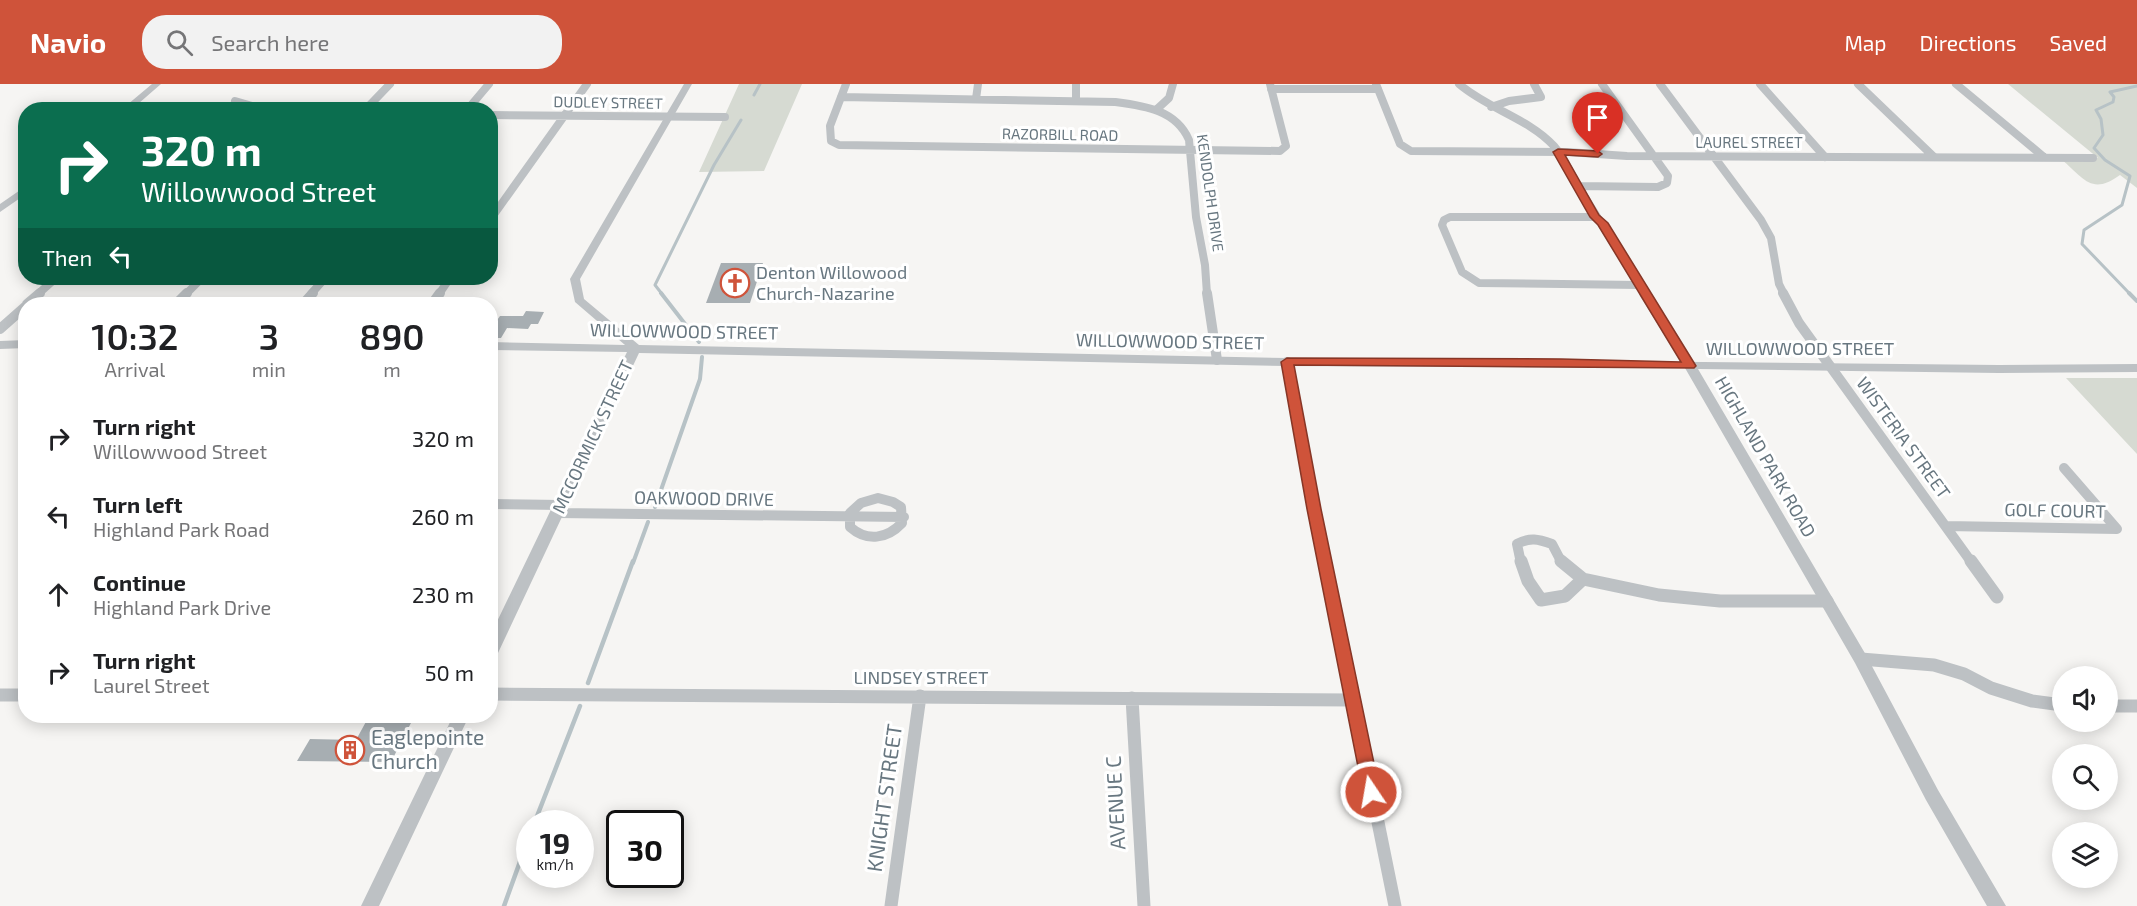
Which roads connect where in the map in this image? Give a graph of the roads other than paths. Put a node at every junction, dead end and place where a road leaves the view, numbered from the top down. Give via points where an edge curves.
1 (157, 84) edge
2 (390, 84) edge
3 (489, 84) edge
4 (587, 84) edge
5 (688, 84) edge
6 (846, 84) edge
7 (978, 84) edge
8 (1076, 84) edge
9 (1173, 84) edge
10 (1459, 84) edge
11 (1534, 84) edge
12 (1602, 84) edge
13 (1660, 84) edge
14 (1761, 84) edge
15 (1858, 84) edge
16 (1956, 84) edge
17 (1270, 86) edge
18 (1377, 86) edge
19 (841, 97) junction
20 (976, 99) junction
21 (1076, 100) junction
22 (235, 101) dead end
23 (135, 102) edge
24 (238, 102) edge
25 (373, 102) edge
26 (474, 102) edge
27 (1491, 107) junction
28 (1156, 110) junction
29 (498, 115) edge
30 (566, 116) junction
31 (669, 117) junction
32 (725, 117) dead end
33 (1190, 150) junction
34 (1558, 152) junction
35 (1654, 156) junction
36 (1714, 156) junction
37 (1825, 157) junction
38 (1934, 157) junction
39 (2044, 158) junction
40 (2093, 158) dead end
41 (1578, 186) junction
42 (18, 195) edge
43 (0, 209) edge
44 (498, 209) edge
45 (1595, 217) junction
46 (48, 285) edge
47 (195, 285) edge
48 (319, 285) edge
49 (1639, 285) junction
50 (35, 297) edge
51 (183, 297) edge
52 (309, 297) edge
53 (18, 312) edge
54 (609, 327) junction
55 (0, 329) edge
56 (18, 344) edge
57 (0, 345) edge
58 (498, 346) edge
59 (581, 347) junction
60 (635, 348) junction
61 (1216, 360) junction
62 (1287, 362) junction
63 (1690, 366) junction
64 (1832, 366) junction
65 (2137, 368) edge
66 (2064, 468) dead end
67 (498, 505) edge
68 (559, 509) junction
69 (904, 517) junction
70 (849, 518) junction
71 (1946, 526) junction
72 (1583, 579) junction
73 (1997, 597) dead end
74 (1827, 602) junction
75 (498, 636) edge
76 (1861, 659) junction
77 (498, 694) edge
78 (0, 695) edge
79 (18, 695) edge
80 (920, 696) junction
81 (1132, 698) junction
82 (1352, 700) junction
83 (2052, 704) edge
84 (2118, 706) edge
85 (2137, 706) edge
86 (458, 723) edge
87 (370, 906) edge
88 (891, 906) edge
89 (1144, 906) edge
90 (1395, 906) edge
91 (1997, 906) edge

1 - 23 street
2 - 25 street
3 - 26 street
4 - 30 street
5 - 31 street, MCCORMICK STREET
6 - 19 street
7 - 20 street
8 - 21 street
9 - 28 street via 1169,98
10 - 27 street, HIGHLAND PARK ROAD
11 - 27 street via 1540,97
12 - 35 street
13 - 36 street, WISTERIA STREET
14 - 37 street
15 - 38 street
16 - 39 street
17 - 18 street
17 - 33 street, RAZORBILL ROAD via 1284,150
18 - 34 street, LAUREL STREET via 1406,150
19 - 20 street, KENDOLPH DRIVE
19 - 33 street, RAZORBILL ROAD via 830,126 831,141 835,144
20 - 21 street, KENDOLPH DRIVE
21 - 28 street, KENDOLPH DRIVE via 1127,103
22 - 24 street
27 - 34 street, HIGHLAND PARK ROAD via 1537,132
28 - 33 street, KENDOLPH DRIVE via 1185,128
29 - 30 street, DUDLEY STREET
30 - 31 street, DUDLEY STREET
30 - 44 street
31 - 32 street, DUDLEY STREET
31 - 54 street, MCCORMICK STREET via 575,279 579,300
33 - 61 street, KENDOLPH DRIVE
34 - 35 street, LAUREL STREET
34 - 41 street, HIGHLAND PARK ROAD
35 - 36 street, LAUREL STREET
35 - 41 street via 1668,176 1664,185
36 - 37 street, LAUREL STREET
36 - 64 street, WISTERIA STREET via 1771,238 1785,300
37 - 38 street, LAUREL STREET
38 - 39 street, LAUREL STREET
39 - 40 street, LAUREL STREET
41 - 45 street, HIGHLAND PARK ROAD
42 - 43 street
45 - 49 street, HIGHLAND PARK ROAD
45 - 49 street via 1450,217 1442,225 1462,272 1479,283
46 - 50 street
47 - 51 street
48 - 52 street
49 - 63 street, HIGHLAND PARK ROAD
53 - 55 street
54 - 59 street via 600,340
54 - 60 street, MCCORMICK STREET
56 - 57 street
58 - 59 street, WILLOWWOOD STREET
59 - 60 street, WILLOWWOOD STREET
60 - 61 street, WILLOWWOOD STREET
60 - 68 street, MCCORMICK STREET
61 - 62 street, WILLOWWOOD STREET
62 - 63 street, WILLOWWOOD STREET
62 - 82 street
63 - 64 street, WILLOWWOOD STREET
63 - 74 street, HIGHLAND PARK ROAD
64 - 65 street, WILLOWWOOD STREET
64 - 71 street, WISTERIA STREET
66 - 71 street, GOLF COURT via 2117,529
67 - 68 street, OAKWOOD DRIVE
68 - 70 street, OAKWOOD DRIVE
68 - 75 street, MCCORMICK STREET
69 - 70 street, OAKWOOD DRIVE
69 - 70 street via 900,505 878,498 861,503
69 - 70 street via 891,533 872,537 855,532
71 - 73 street, WISTERIA STREET
72 - 72 street via 1566,597 1541,600 1532,590 1518,555 1518,544 1527,539 1552,544 1563,564
72 - 74 street via 1659,595 1720,602
74 - 76 street, HIGHLAND PARK ROAD
76 - 83 street via 1934,665 1991,688
76 - 91 street, HIGHLAND PARK ROAD via 1932,795
77 - 80 street, LINDSEY STREET
78 - 79 street
80 - 81 street, LINDSEY STREET
80 - 88 street, KNIGHT STREET
81 - 82 street, LINDSEY STREET
81 - 89 street, AVENUE C
82 - 90 street
84 - 85 street
86 - 87 street

